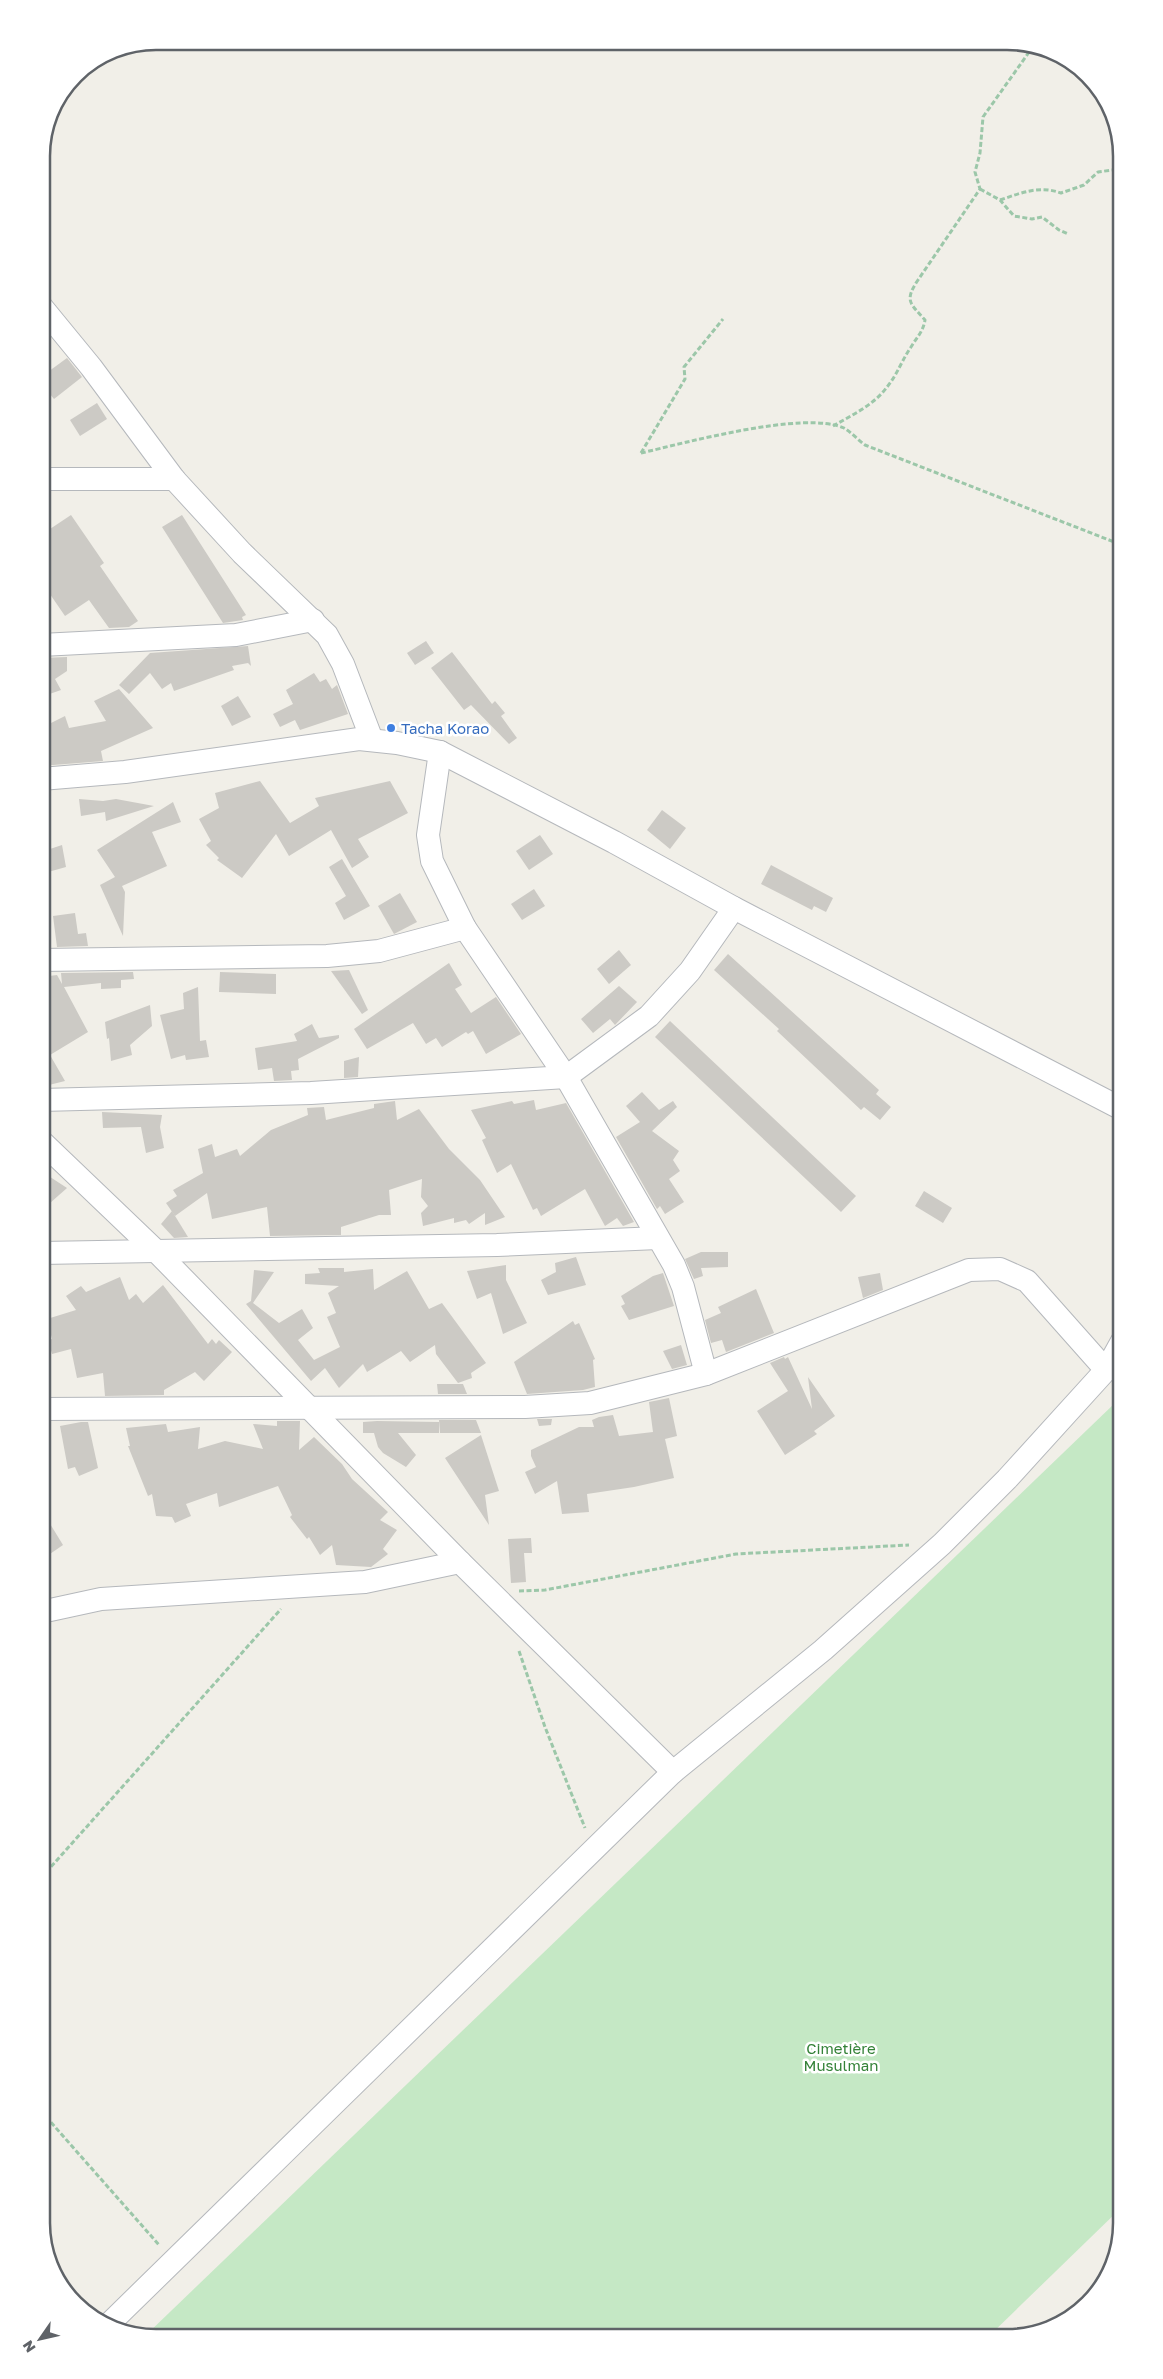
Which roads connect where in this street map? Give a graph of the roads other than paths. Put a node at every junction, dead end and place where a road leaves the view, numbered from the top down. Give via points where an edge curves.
1 (50, 316) edge
2 (50, 479) edge
3 (174, 480) junction
4 (313, 620) junction
5 (50, 645) edge
6 (372, 740) junction
7 (440, 752) junction
8 (50, 778) edge
9 (734, 908) junction
10 (465, 928) junction
11 (50, 960) edge
12 (566, 1077) junction
13 (50, 1100) edge
14 (1113, 1103) edge
15 (50, 1150) edge
16 (658, 1238) junction
17 (156, 1251) junction
18 (50, 1253) edge
19 (1113, 1357) edge
20 (1106, 1370) junction
21 (706, 1374) junction
22 (308, 1408) junction
23 (50, 1409) edge
24 (460, 1562) junction
25 (50, 1610) edge
26 (673, 1772) junction
27 (113, 2320) edge

1 - 3 street via 92,367
2 - 3 street
3 - 4 street via 242,553
4 - 5 street via 236,635
4 - 6 street via 336,650
6 - 7 street
6 - 8 street via 334,742 126,772
7 - 9 street
7 - 10 street via 428,835 432,861
9 - 12 street via 690,972 649,1016
9 - 14 street
10 - 11 street via 379,951 327,956
10 - 12 street
12 - 13 street via 311,1093
12 - 16 street
15 - 17 street
16 - 17 street via 497,1245
16 - 21 street via 682,1287
17 - 18 street
17 - 22 street
19 - 20 street
20 - 21 street via 1027,1281 1000,1269 969,1270
20 - 26 street via 1007,1479 942,1544 823,1650
21 - 22 street via 590,1403 525,1407
22 - 23 street
22 - 24 street
24 - 25 street via 365,1582 101,1599
24 - 26 street
26 - 27 street

